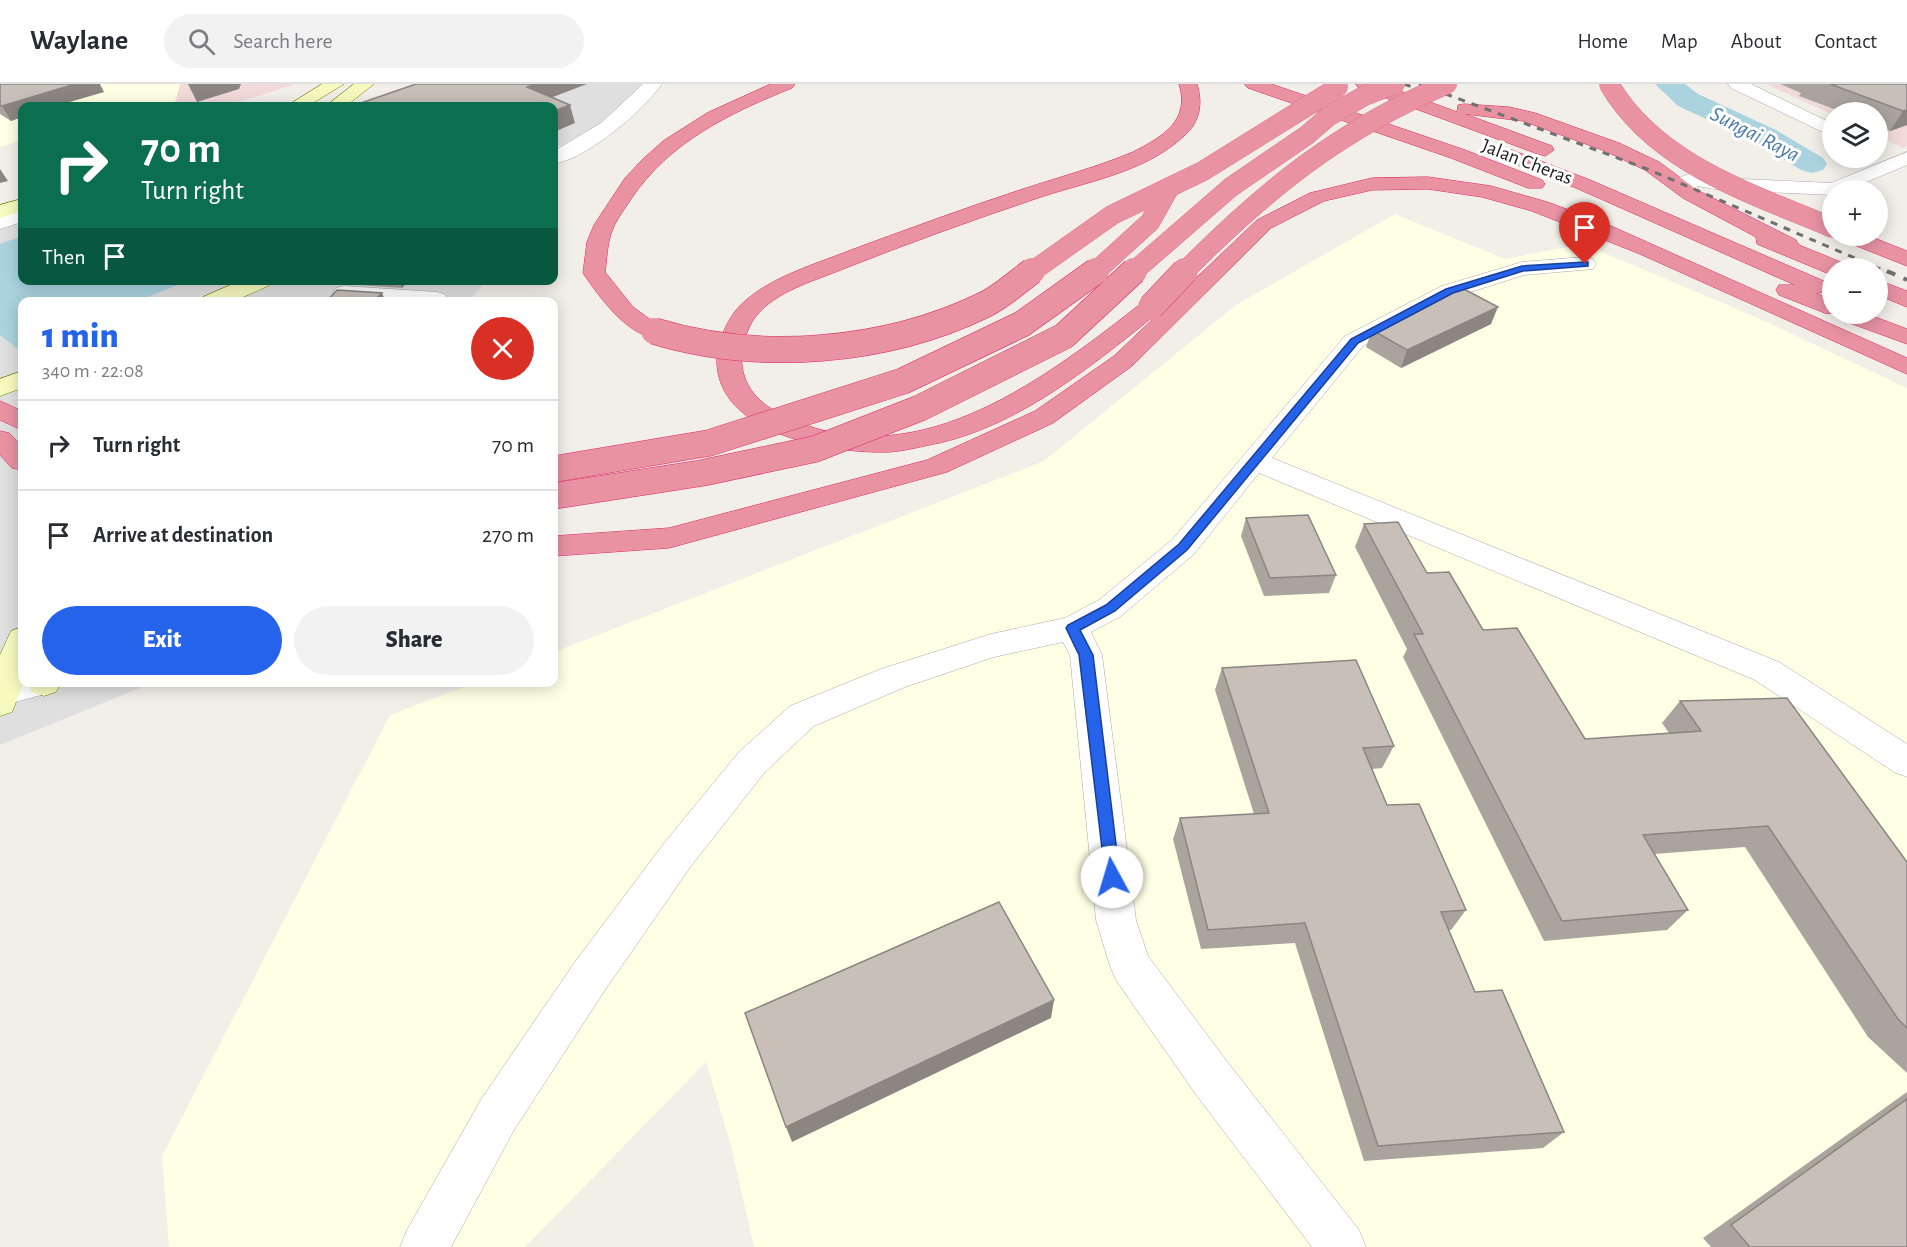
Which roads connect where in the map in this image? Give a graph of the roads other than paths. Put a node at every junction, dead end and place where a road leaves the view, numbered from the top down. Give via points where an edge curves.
1 (335, 84) edge
2 (365, 84) edge
3 (653, 84) edge
4 (786, 84) edge
5 (1188, 84) edge
6 (1254, 84) edge
7 (1286, 84) edge
8 (1315, 84) edge
9 (1345, 84) edge
10 (1447, 84) edge
11 (1609, 84) edge
12 (1737, 84) edge
13 (1380, 86) edge
14 (303, 102) edge
15 (340, 102) edge
16 (1822, 126) edge
17 (1442, 129) junction
18 (558, 156) edge
19 (1632, 156) junction
20 (1902, 160) edge
21 (1618, 178) dead end
22 (1720, 184) junction
23 (1167, 190) junction
24 (1690, 194) junction
25 (1659, 195) dead end
26 (18, 196) edge
27 (0, 202) edge
28 (18, 206) edge
29 (0, 212) edge
30 (18, 216) edge
31 (0, 223) edge
32 (1822, 223) edge
33 (1877, 246) edge
34 (1907, 258) edge
35 (1822, 262) edge
36 (1822, 263) edge
37 (1585, 264) dead end
38 (250, 285) edge
39 (1822, 289) edge
40 (1888, 291) edge
41 (344, 293) edge
42 (223, 297) edge
43 (396, 297) edge
44 (1907, 300) edge
45 (1822, 303) edge
46 (1888, 321) edge
47 (1873, 324) edge
48 (1907, 330) edge
49 (1907, 337) edge
50 (1907, 367) edge
51 (18, 381) edge
52 (0, 388) edge
53 (0, 395) edge
54 (18, 404) edge
55 (0, 409) edge
56 (18, 420) edge
57 (0, 439) edge
58 (0, 449) edge
59 (18, 458) edge
60 (1255, 461) junction
61 (18, 466) edge
62 (558, 468) edge
63 (558, 495) edge
64 (558, 546) edge
65 (1072, 628) junction
66 (18, 653) edge
67 (9, 686) edge
68 (1907, 762) edge
69 (424, 1247) edge
70 (1342, 1247) edge

1 - 14 street
2 - 15 street
3 - 18 street via 599,135
4 - 23 highway, bridge via 696,125 658,155 626,190 601,232 594,273 625,312 654,331 687,341 804,351 876,341 932,326 985,305 1112,215
5 - 10 highway, bridge via 1194,101 1189,118 1176,134 1149,151 800,278 752,306 740,321 731,349 734,384 744,402 766,419 831,441 868,444 962,429 1020,402 1095,352 1151,307 1206,248 1294,170 1401,101
6 - 45 highway, bridge via 1436,146
7 - 17 highway
8 - 17 highway, Jalan Cheras
9 - 23 highway, bridge
11 - 32 highway, bridge via 1622,110 1679,156
12 - 16 street
13 - 19 highway via 1467,110 1529,117
13 - 21 highway, Jalan Cheras
13 - 63 highway, bridge via 1329,116 1231,187 1064,336 992,374 920,408 815,449 702,473
17 - 39 highway, Jalan Cheras via 1583,184
19 - 22 street via 1670,172
19 - 24 highway
20 - 22 street via 1834,189
22 - 24 street via 1687,180
23 - 62 highway, bridge via 1150,222 1092,275 1022,324 903,381 709,443
24 - 35 highway
25 - 36 highway
26 - 27 street
28 - 29 street
30 - 31 street
33 - 34 highway
37 - 60 street via 1522,269 1450,291 1354,341
38 - 42 street
40 - 44 highway
41 - 43 street
46 - 48 highway
47 - 49 highway
50 - 64 highway via 1547,207 1500,192 1453,185 1398,182 1354,187 1322,195 1264,224 1123,362 1044,417 937,466 669,538
51 - 52 street
53 - 54 highway
55 - 56 highway
57 - 59 highway
58 - 61 street
60 - 65 street via 1183,547 1110,608
60 - 68 street via 1767,671
65 - 69 street via 991,646 883,682 802,716 752,762 590,976 498,1114
65 - 70 street via 1086,655 1116,920 1131,966
66 - 67 street

